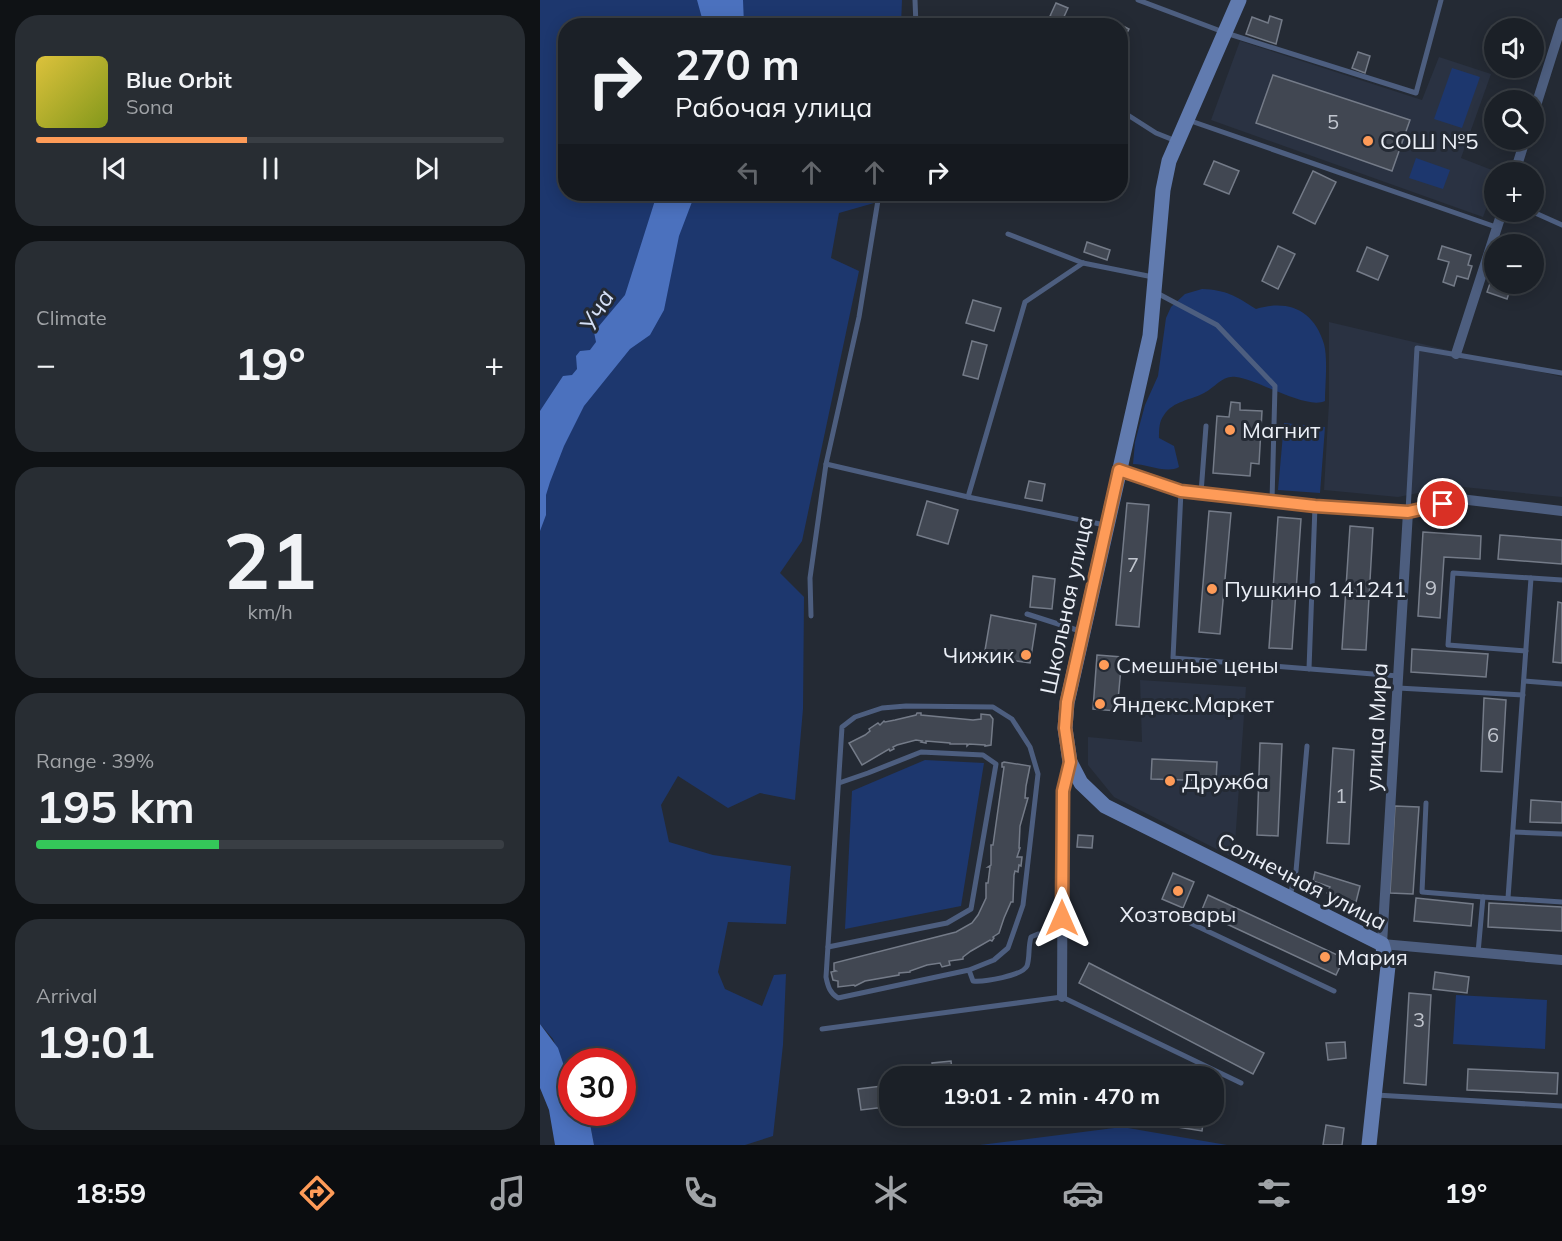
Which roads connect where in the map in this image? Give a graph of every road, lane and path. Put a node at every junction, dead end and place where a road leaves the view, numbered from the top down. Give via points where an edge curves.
1 (915, 0) edge
2 (1137, 0) edge
3 (1239, 0) edge
4 (1441, 0) edge
5 (916, 18) edge
6 (1562, 23) edge
7 (1226, 33) junction
8 (1541, 90) edge
9 (1128, 115) edge
10 (1186, 120) junction
11 (1176, 141) junction
12 (878, 201) edge
13 (1544, 217) edge
14 (1498, 222) edge
15 (1562, 225) edge
16 (1496, 227) junction
17 (1008, 234) dead end
18 (1083, 263) junction
19 (1155, 284) junction
20 (1456, 354) junction
21 (1562, 373) edge
22 (1206, 426) dead end
23 (826, 464) junction
24 (1119, 470) junction
25 (1181, 491) junction
26 (1202, 493) junction
27 (968, 496) junction
28 (1272, 501) junction
29 (1315, 506) junction
30 (1562, 511) edge
31 (1408, 512) junction
32 (1106, 525) junction
33 (1531, 578) junction
34 (1562, 580) edge
35 (1027, 614) dead end
36 (811, 616) dead end
37 (1082, 631) junction
38 (1526, 651) junction
39 (1309, 669) junction
40 (1524, 681) junction
41 (1398, 682) junction
42 (1562, 684) edge
43 (1522, 694) junction
44 (1307, 746) dead end
45 (1070, 762) junction
46 (839, 783) junction
47 (1426, 803) dead end
48 (1514, 832) junction
49 (1562, 834) edge
50 (1483, 897) junction
51 (1289, 898) junction
52 (1508, 898) junction
53 (1562, 902) edge
54 (1186, 917) dead end
55 (1062, 934) junction
56 (1382, 944) junction
57 (828, 947) junction
58 (1478, 953) junction
59 (1562, 960) edge
60 (969, 970) junction
61 (1334, 991) dead end
62 (1062, 996) junction
63 (822, 1029) dead end
64 (1241, 1083) dead end
65 (1374, 1095) junction
66 (1562, 1106) edge
67 (1373, 1144) edge

1 - 5 lane
2 - 7 lane
3 - 7 street, Школьная улица
4 - 7 lane via 1416,93
6 - 8 street
7 - 10 street, Школьная улица
9 - 11 lane
10 - 11 street, Школьная улица
10 - 16 lane
11 - 19 street, Школьная улица via 1163,190
12 - 23 lane via 859,317
13 - 15 lane
14 - 16 street
16 - 20 street
17 - 18 lane
18 - 19 lane
18 - 27 lane via 1025,302
19 - 24 street, Школьная улица via 1150,336
19 - 28 lane via 1216,325 1275,386
20 - 21 lane
20 - 31 lane via 1417,348
22 - 26 lane
23 - 27 lane
23 - 36 lane via 810,578
24 - 25 street
24 - 32 street, Школьная улица
25 - 26 street
25 - 39 lane via 1173,658
26 - 28 street
27 - 32 lane
28 - 29 street
29 - 31 street
29 - 39 lane
30 - 31 street via 1460,499
31 - 41 street, улица Мира
32 - 37 street, Школьная улица
33 - 34 lane
33 - 38 lane
33 - 38 lane via 1453,573 1449,645
35 - 37 lane
37 - 45 street, Школьная улица via 1067,702 1065,728
38 - 40 lane
39 - 41 lane
40 - 42 lane
40 - 43 lane
41 - 43 lane
41 - 56 street, улица Мира
43 - 48 lane
44 - 51 lane via 1296,871
45 - 51 street, Солнечная улица via 1081,783 1105,806
45 - 55 street, Школьная улица via 1063,791
46 - 57 lane
46 - 57 lane via 921,752 982,755 996,764 971,909 947,923
46 - 60 lane via 842,726 855,717 882,708 917,706 993,707 1012,719 1030,747 1038,774 1023,905 1008,948 994,960
47 - 50 lane via 1422,892
48 - 49 lane
48 - 52 lane
50 - 52 lane
50 - 58 lane
51 - 56 street, Солнечная улица
52 - 53 lane
54 - 61 lane via 1185,920
55 - 60 lane via 1031,937 1022,972 973,981
55 - 62 street, Школьная улица
56 - 58 street
56 - 65 street, Солнечная улица via 1388,966
57 - 60 lane via 825,977 838,998
58 - 59 street
62 - 63 lane
62 - 64 lane
65 - 66 lane
65 - 67 street, Солнечная улица

